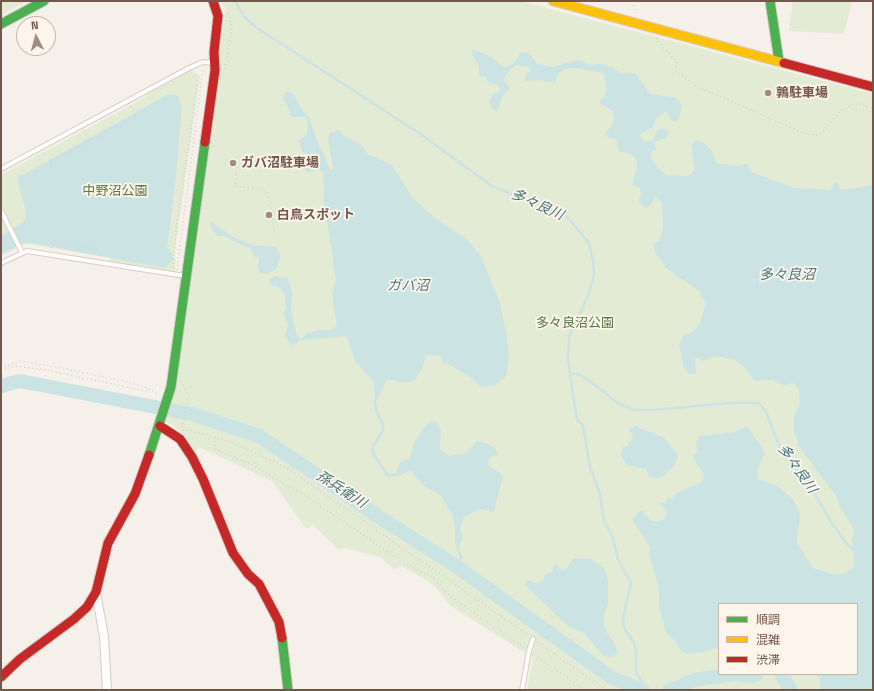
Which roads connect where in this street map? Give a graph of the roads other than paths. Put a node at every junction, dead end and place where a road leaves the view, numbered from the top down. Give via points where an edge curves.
1 (44, 1) edge
2 (214, 1) edge
3 (553, 1) edge
4 (770, 1) edge
5 (1, 24) edge
6 (779, 61) junction
7 (215, 63) junction
8 (873, 87) edge
9 (1, 169) edge
10 (1, 211) edge
11 (22, 252) junction
12 (1, 263) edge
13 (187, 276) junction
14 (161, 423) junction
15 (96, 592) junction
16 (533, 639) road end
17 (1, 677) edge
18 (107, 690) edge
19 (288, 690) edge
20 (522, 690) edge

1 - 5 street
2 - 7 street via 218,16
3 - 6 street
4 - 6 street
6 - 8 street
7 - 9 lane via 203,62
7 - 13 street
10 - 11 lane
11 - 12 lane
11 - 13 lane via 27,250
13 - 14 street via 168,398
14 - 15 street via 135,494 108,543
14 - 19 street via 179,433 203,479 232,553 259,584 279,622 286,657
15 - 17 street via 87,607 74,619 20,658
15 - 18 street via 104,637
16 - 20 lane

